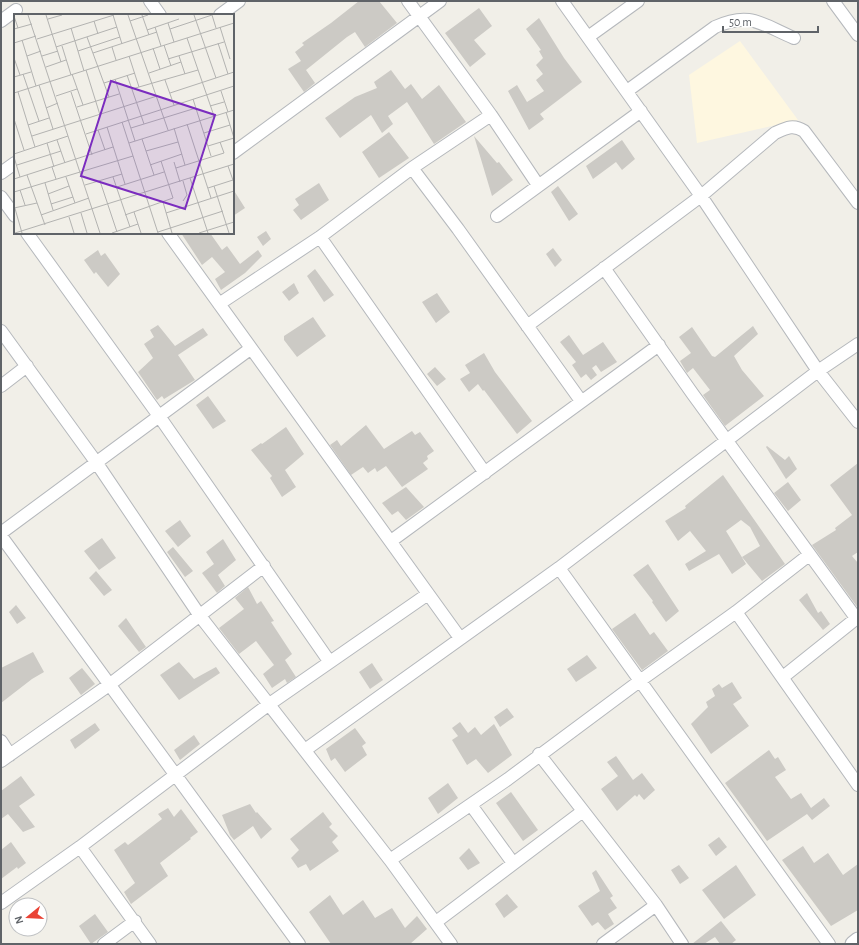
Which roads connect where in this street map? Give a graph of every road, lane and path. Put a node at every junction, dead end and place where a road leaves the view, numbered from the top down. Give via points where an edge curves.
1 (150, 1) edge
2 (239, 1) edge
3 (408, 1) edge
4 (440, 1) edge
5 (562, 1) edge
6 (638, 1) edge
7 (833, 1) edge
8 (14, 9) edge
9 (159, 14) edge
10 (221, 14) edge
11 (420, 16) junction
12 (1, 21) edge
13 (858, 35) edge
14 (588, 37) junction
15 (794, 38) dead end
16 (627, 91) junction
17 (641, 111) junction
18 (491, 115) junction
19 (234, 152) edge
20 (14, 164) edge
21 (412, 168) junction
22 (1, 173) edge
23 (538, 185) junction
24 (701, 196) junction
25 (1, 197) edge
26 (857, 201) edge
27 (14, 215) edge
28 (497, 216) dead end
29 (28, 234) edge
30 (169, 234) edge
31 (320, 237) junction
32 (604, 268) junction
33 (219, 304) junction
34 (527, 326) junction
35 (1, 331) edge
36 (858, 344) edge
37 (659, 345) junction
38 (250, 349) junction
39 (27, 366) junction
40 (818, 371) junction
41 (1, 386) edge
42 (581, 401) junction
43 (159, 416) junction
44 (858, 422) edge
45 (727, 441) junction
46 (96, 462) junction
47 (485, 473) junction
48 (1, 535) edge
49 (391, 541) junction
50 (809, 555) junction
51 (264, 566) junction
52 (559, 568) junction
53 (428, 594) junction
54 (736, 612) junction
55 (200, 616) junction
56 (857, 618) edge
57 (460, 638) junction
58 (330, 662) junction
59 (783, 677) junction
60 (640, 680) junction
61 (109, 685) junction
62 (268, 705) junction
63 (1, 742) edge
64 (305, 750) junction
65 (540, 754) junction
66 (6, 758) edge
67 (854, 770) edge
68 (175, 774) junction
69 (858, 785) edge
70 (471, 805) junction
71 (583, 811) junction
72 (80, 847) junction
73 (390, 860) junction
74 (513, 863) junction
75 (1, 903) edge
76 (656, 906) junction
77 (135, 921) junction
78 (436, 922) junction
79 (858, 940) edge
80 (104, 944) edge
81 (150, 944) edge
82 (299, 944) edge
83 (451, 944) edge
84 (603, 944) edge
85 (682, 944) edge
86 (829, 944) edge
87 (853, 944) edge

1 - 9 street
2 - 10 street
3 - 11 street
4 - 11 street
5 - 14 street
6 - 14 street
7 - 13 street
8 - 12 street
11 - 18 street
11 - 19 street
14 - 16 street
15 - 16 street via 749,18 730,20 715,27
16 - 17 street
17 - 23 street
17 - 24 street
18 - 21 street
18 - 23 street
20 - 22 street
21 - 31 street
21 - 34 street
23 - 28 street
24 - 26 street via 775,133 797,127 804,131
24 - 32 street
24 - 40 street
25 - 27 street
29 - 43 street
30 - 33 street
31 - 33 street
31 - 47 street
32 - 34 street
32 - 37 street
33 - 38 street
34 - 42 street
35 - 39 street
36 - 40 street
37 - 42 street
37 - 45 street
38 - 43 street
38 - 49 street
39 - 41 street
39 - 46 street
40 - 44 street
40 - 45 street
42 - 47 street
43 - 46 street
43 - 51 street
45 - 50 street
45 - 52 street
46 - 48 street
46 - 55 street
47 - 49 street
48 - 61 street
49 - 53 street
50 - 54 street
50 - 56 street
51 - 55 street
51 - 58 street
52 - 57 street
52 - 60 street
53 - 57 street
53 - 58 street
54 - 59 street
54 - 60 street
55 - 61 street
55 - 62 street
56 - 59 street
57 - 64 street
58 - 62 street
59 - 67 street
60 - 65 street
60 - 86 street
61 - 66 street
61 - 68 street
62 - 64 street
62 - 68 street
63 - 66 street
64 - 73 street
65 - 70 street
65 - 71 street
67 - 69 street
68 - 72 street
68 - 82 street
70 - 73 street
70 - 74 street
71 - 74 street
71 - 76 street
72 - 75 street
72 - 77 street
73 - 78 street
74 - 78 street
76 - 84 street
76 - 85 street
77 - 80 street
77 - 81 street
78 - 83 street
79 - 87 street

